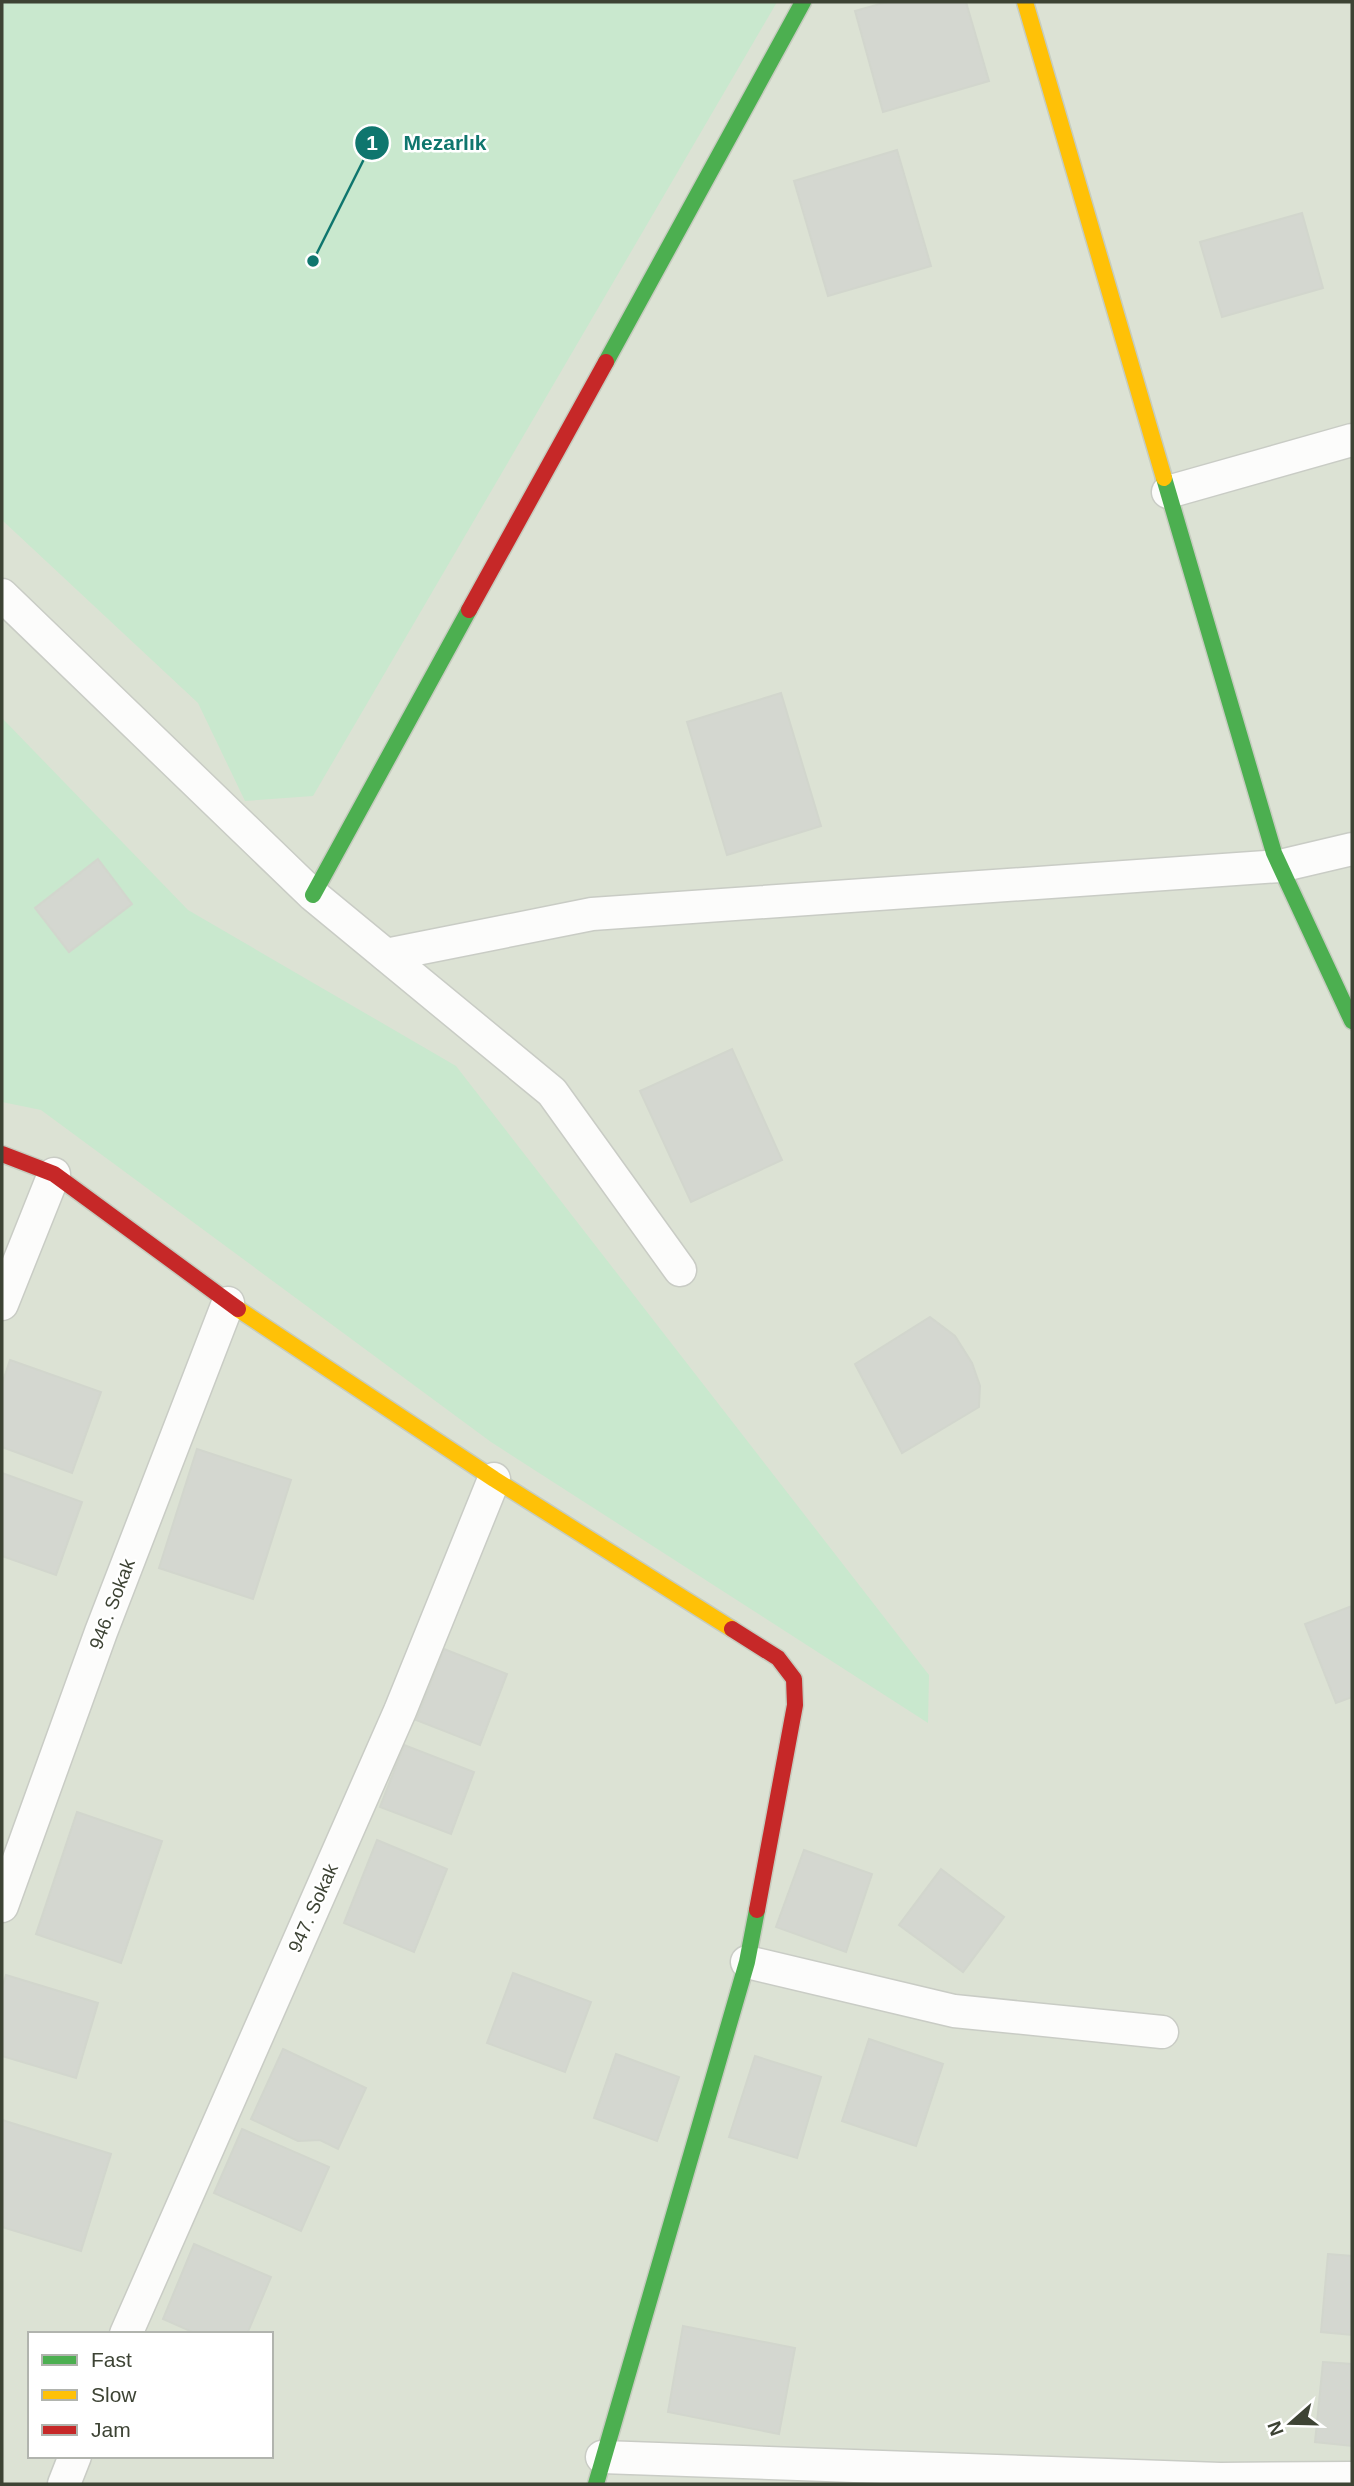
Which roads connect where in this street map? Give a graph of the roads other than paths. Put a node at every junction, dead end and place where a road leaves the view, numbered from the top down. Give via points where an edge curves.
1 (803, 2) edge
2 (1025, 2) edge
3 (1352, 440) edge
4 (1168, 492) junction
5 (2, 595) edge
6 (1352, 849) edge
7 (1280, 866) junction
8 (313, 895) junction
9 (386, 955) junction
10 (1352, 1021) edge
11 (2, 1154) edge
12 (54, 1174) junction
13 (680, 1270) dead end
14 (228, 1303) junction
15 (2, 1304) edge
16 (494, 1479) junction
17 (2, 1906) edge
18 (747, 1962) junction
19 (1162, 2032) dead end
20 (127, 2332) edge
21 (74, 2458) edge
22 (599, 2471) edge
23 (1352, 2479) edge
24 (1220, 2482) edge
25 (64, 2484) edge

1 - 8 street
2 - 4 street
3 - 4 street
4 - 7 street
5 - 8 street
6 - 7 street
7 - 9 street via 592,914
7 - 10 street
8 - 9 street
9 - 13 street via 552,1092
11 - 12 street
12 - 14 street
12 - 15 street
14 - 16 street
14 - 17 street, 946. Sokak
16 - 18 street via 778,1658 794,1679 795,1705
16 - 20 street, 947. Sokak via 400,1711
18 - 19 street via 954,2011
18 - 22 street
21 - 25 street
22 - 24 street
23 - 24 street

